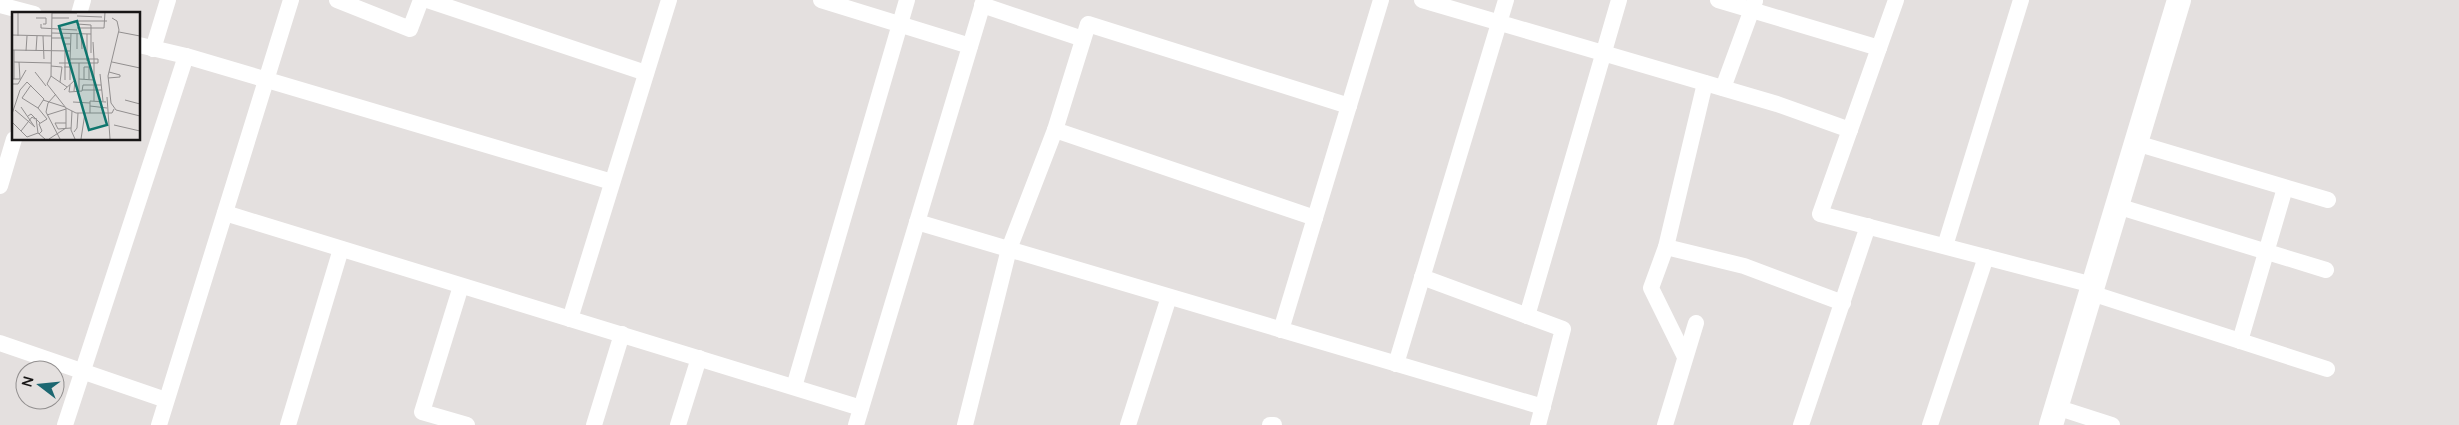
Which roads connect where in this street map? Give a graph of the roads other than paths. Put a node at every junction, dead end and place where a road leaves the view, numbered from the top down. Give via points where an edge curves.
1 (168, 0) edge
2 (292, 0) edge
3 (337, 0) edge
4 (420, 0) edge
5 (427, 0) edge
6 (669, 0) edge
7 (821, 0) edge
8 (907, 0) edge
9 (1382, 0) edge
10 (1422, 0) edge
11 (1506, 0) edge
12 (1619, 0) edge
13 (1718, 0) edge
14 (1896, 0) edge
15 (2021, 0) edge
16 (2179, 0) edge
17 (983, 2) edge
18 (0, 5) edge
19 (1753, 5) edge
20 (26, 12) edge
21 (1499, 22) junction
22 (900, 24) junction
23 (1083, 39) junction
24 (970, 46) junction
25 (146, 47) edge
26 (1879, 48) junction
27 (1603, 53) junction
28 (186, 56) junction
29 (646, 73) junction
30 (266, 82) junction
31 (1705, 83) junction
32 (1723, 88) junction
33 (1349, 106) junction
34 (1055, 130) junction
35 (1850, 130) junction
36 (14, 140) edge
37 (2136, 144) junction
38 (612, 182) junction
39 (0, 186) edge
40 (2286, 188) junction
41 (2328, 200) dead end
42 (2117, 206) junction
43 (225, 213) junction
44 (1315, 218) junction
45 (917, 222) junction
46 (1868, 226) junction
47 (1945, 246) junction
48 (1666, 247) junction
49 (341, 248) junction
50 (1008, 249) junction
51 (2267, 252) junction
52 (1986, 257) junction
53 (2326, 270) dead end
54 (1422, 277) junction
55 (461, 286) junction
56 (2092, 289) junction
57 (1170, 296) junction
58 (1843, 302) junction
59 (1527, 316) junction
60 (570, 319) junction
61 (1696, 323) dead end
62 (1281, 330) junction
63 (622, 334) junction
64 (2240, 341) junction
65 (0, 343) edge
66 (1685, 357) junction
67 (699, 358) junction
68 (1396, 364) junction
69 (2327, 369) dead end
70 (83, 371) junction
71 (794, 388) junction
72 (166, 400) junction
73 (1543, 407) junction
74 (861, 408) junction
75 (2053, 416) edge
76 (66, 425) edge
77 (159, 425) edge
78 (288, 425) edge
79 (468, 425) edge
80 (594, 425) edge
81 (678, 425) edge
82 (856, 425) edge
83 (965, 425) edge
84 (1128, 425) edge
85 (1538, 425) edge
86 (1665, 425) edge
87 (1801, 425) edge
88 (1930, 425) edge
89 (2112, 425) edge

1 - 25 street
2 - 30 street
3 - 4 street via 410,29
5 - 29 street
6 - 29 street
7 - 22 street
8 - 22 street
9 - 33 street
10 - 21 street
11 - 21 street
12 - 27 street
13 - 19 street
14 - 26 street
15 - 47 street
16 - 37 street
17 - 23 street
17 - 24 street
18 - 20 street
19 - 26 street
19 - 32 street
21 - 27 street
21 - 54 street
22 - 24 street
22 - 71 street
23 - 33 street via 1088,24
23 - 34 street
24 - 45 street
25 - 28 street
26 - 35 street
27 - 31 street
27 - 59 street
28 - 30 street
28 - 70 street
29 - 38 street
30 - 38 street
30 - 43 street
31 - 32 street
31 - 48 street
32 - 35 street
33 - 44 street
34 - 44 street
34 - 50 street
35 - 46 street via 1820,214
36 - 39 street
37 - 40 street
37 - 42 street
38 - 60 street
40 - 41 street
40 - 51 street
42 - 51 street
42 - 56 street
43 - 49 street
43 - 72 street
44 - 62 street
45 - 50 street
45 - 74 street
46 - 47 street
46 - 58 street
47 - 52 street
48 - 58 street via 1744,266
48 - 66 street via 1651,288
49 - 55 street
49 - 78 street
50 - 57 street
50 - 83 street
51 - 53 street
51 - 64 street
52 - 56 street
52 - 88 street
54 - 59 street
54 - 68 street
55 - 60 street
55 - 79 street via 422,412
56 - 64 street
56 - 75 street
57 - 62 street
57 - 84 street
58 - 87 street
59 - 73 street via 1563,330
60 - 63 street
61 - 66 street
62 - 68 street
63 - 67 street
63 - 80 street
64 - 69 street
65 - 70 street
66 - 86 street
67 - 71 street
67 - 81 street
68 - 73 street
70 - 72 street
70 - 76 street
71 - 74 street
72 - 77 street
73 - 85 street
74 - 82 street
75 - 89 street

